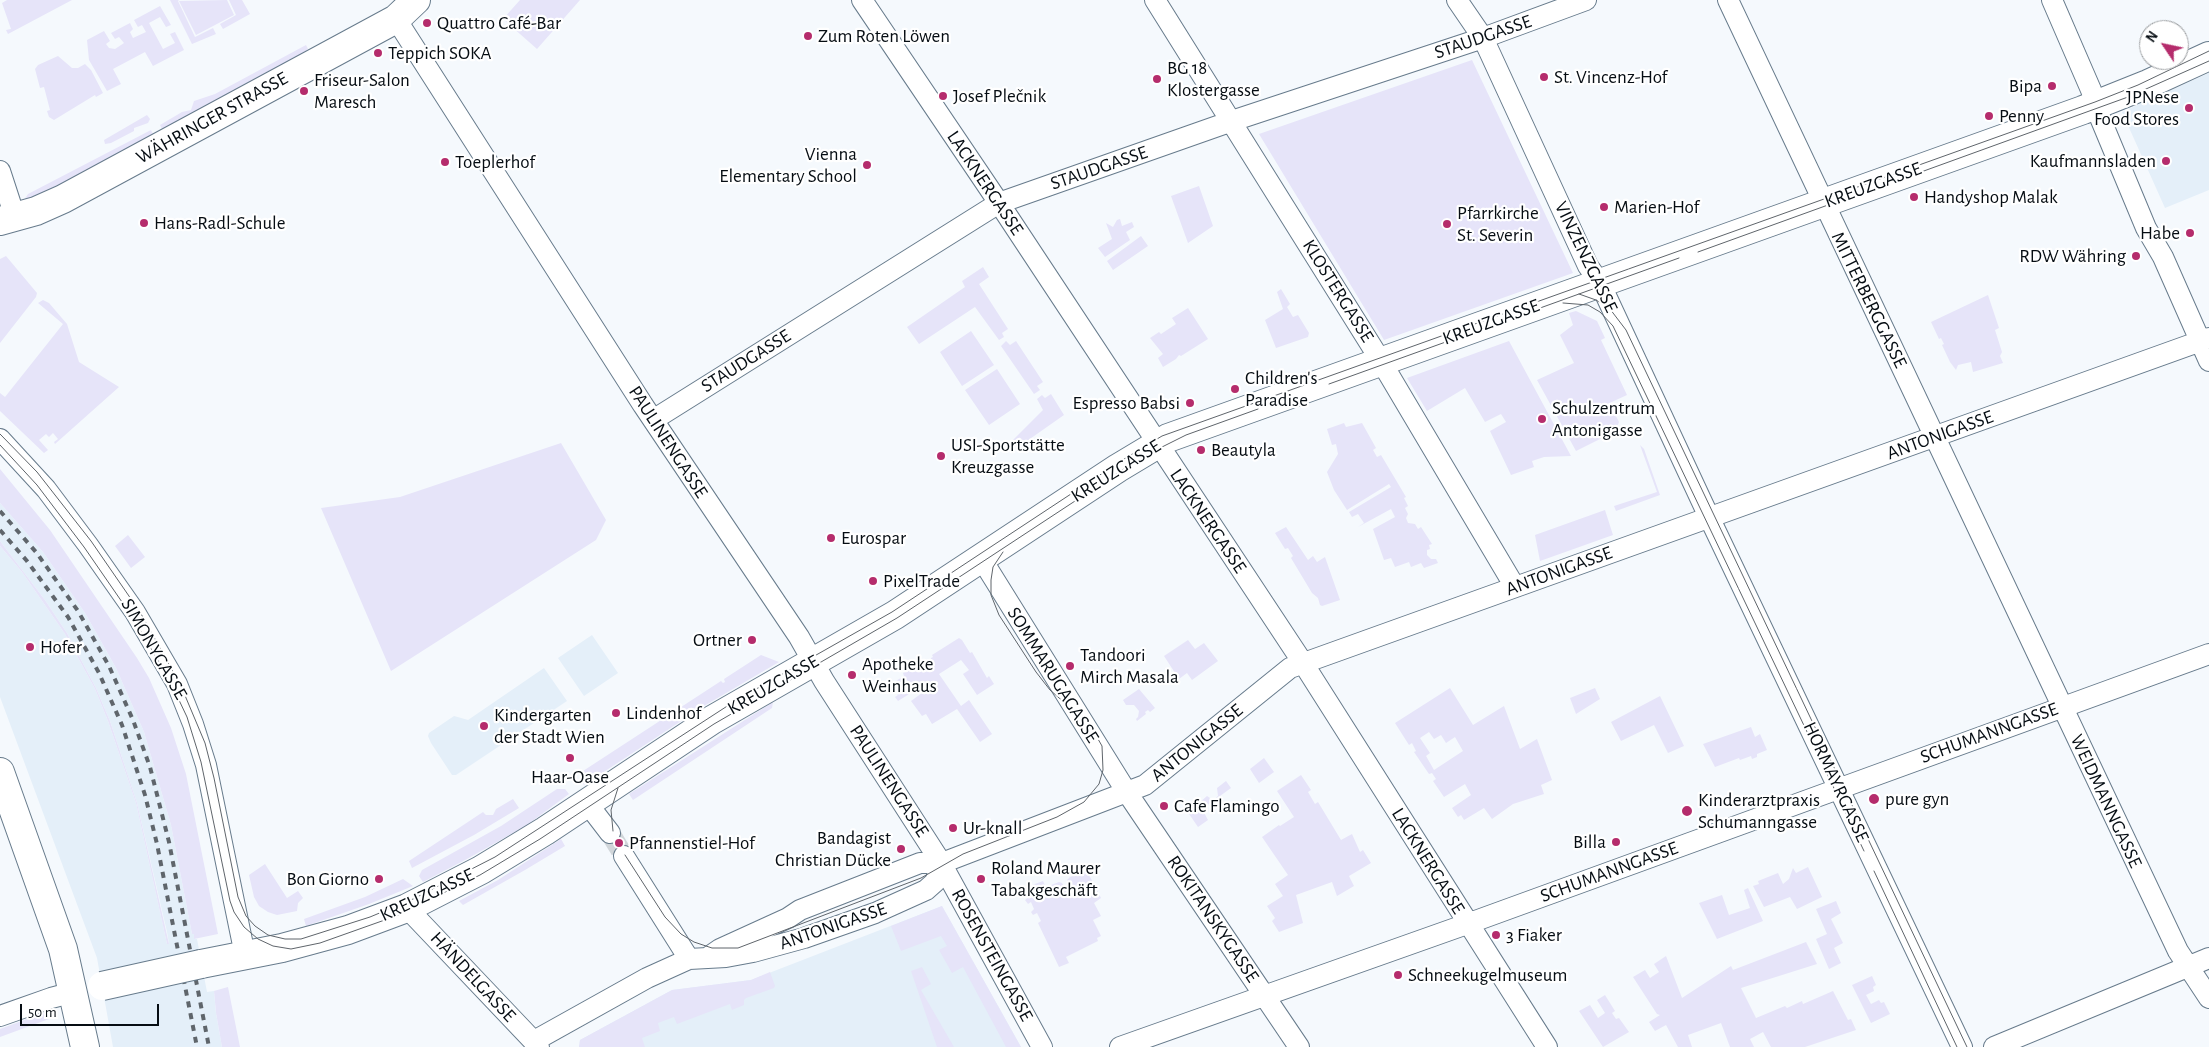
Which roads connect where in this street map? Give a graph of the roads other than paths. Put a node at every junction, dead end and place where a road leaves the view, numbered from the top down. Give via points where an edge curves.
1 (416, 0) edge
2 (862, 0) edge
3 (1155, 0) edge
4 (1457, 0) edge
5 (1586, 0) edge
6 (1728, 0) edge
7 (2052, 0) edge
8 (396, 19) junction
9 (1483, 38) junction
10 (2209, 56) edge
11 (2096, 106) junction
12 (1232, 121) junction
13 (0, 171) edge
14 (999, 203) junction
15 (1822, 203) junction
16 (8, 219) edge
17 (1600, 283) junction
18 (2205, 340) edge
19 (1381, 361) junction
20 (2209, 361) edge
21 (653, 420) junction
22 (1934, 437) junction
23 (0, 439) edge
24 (1157, 444) junction
25 (1709, 517) junction
26 (981, 558) junction
27 (1514, 587) junction
28 (2209, 654) edge
29 (813, 661) junction
30 (1303, 663) junction
31 (2062, 707) junction
32 (0, 772) edge
33 (1838, 788) junction
34 (1126, 791) junction
35 (587, 803) junction
36 (610, 833) tunnel mouth
37 (624, 856) tunnel mouth
38 (942, 863) junction
39 (407, 908) junction
40 (1467, 924) junction
41 (245, 955) junction
42 (698, 958) junction
43 (2209, 958) edge
44 (2188, 967) junction
45 (74, 992) junction
46 (1265, 997) junction
47 (2209, 998) edge
48 (0, 1016) edge
49 (536, 1044) edge
50 (85, 1047) edge
51 (1042, 1047) edge
52 (1120, 1047) edge
53 (1298, 1047) edge
54 (1547, 1047) edge
55 (1962, 1047) edge
56 (1994, 1047) edge

1 - 8 street, WÄHRINGER STRASSE
2 - 14 street, LACKNERGASSE
3 - 12 street, KLOSTERGASSE
4 - 9 street, VINZENZGASSE
5 - 9 street, STAUDGASSE
6 - 15 street, MITTERBERGGASSE
7 - 11 street
8 - 16 street, WÄHRINGER STRASSE via 62,199
8 - 21 street, PAULINENGASSE
9 - 12 street, STAUDGASSE
9 - 17 street, VINZENZGASSE via 1588,266
10 - 11 street, KREUZGASSE
11 - 15 street, KREUZGASSE
11 - 18 street via 2146,228
12 - 14 street, STAUDGASSE
12 - 19 street, KLOSTERGASSE
13 - 16 street
14 - 21 street, STAUDGASSE
14 - 24 street, LACKNERGASSE
15 - 17 street, KREUZGASSE
15 - 22 street, MITTERBERGGASSE
17 - 19 street, KREUZGASSE
17 - 25 street, VINZENZGASSE
18 - 20 street
18 - 22 street, ANTONIGASSE
19 - 24 street, KREUZGASSE
19 - 27 street, KLOSTERGASSE
21 - 29 street, PAULINENGASSE
22 - 25 street, ANTONIGASSE
22 - 31 street, WEIDMANNGASSE
23 - 41 street, SIMONYGASSE via 46,489 88,545 135,612 177,684 206,764
24 - 26 street, KREUZGASSE
24 - 30 street, LACKNERGASSE
25 - 27 street, ANTONIGASSE
25 - 33 street, HORMAYRGASSE
26 - 29 street, KREUZGASSE via 895,615
26 - 34 street, SOMMARUGAGASSE
27 - 30 street, ANTONIGASSE
28 - 31 street, SCHUMANNGASSE
29 - 35 street, KREUZGASSE via 712,720
29 - 38 street, PAULINENGASSE
30 - 34 street, ANTONIGASSE via 1290,668 1145,785
30 - 40 street, LACKNERGASSE
31 - 33 street, SCHUMANNGASSE
31 - 44 street, WEIDMANNGASSE
32 - 45 street via 58,933
33 - 40 street, SCHUMANNGASSE
33 - 55 street, HORMAYRGASSE
34 - 38 street, ANTONIGASSE
34 - 46 street, ROKITANSKYGASSE
35 - 36 street
35 - 39 street, KREUZGASSE via 481,870
37 - 42 street
38 - 42 street, ANTONIGASSE via 920,864 800,910
38 - 42 street, ANTONIGASSE via 935,882 926,890 875,913 753,952
38 - 51 street, ROSENSTEINGASSE
39 - 41 street, KREUZGASSE via 348,930
39 - 49 street, HÄNDELGASSE
40 - 46 street, SCHUMANNGASSE
40 - 54 street, LACKNERGASSE
41 - 45 street, KREUZGASSE, bridge
42 - 49 street, ANTONIGASSE via 647,978
43 - 44 street
44 - 47 street, WEIDMANNGASSE
44 - 56 street
45 - 48 street
45 - 50 street
46 - 52 street, SCHUMANNGASSE
46 - 53 street, ROKITANSKYGASSE

